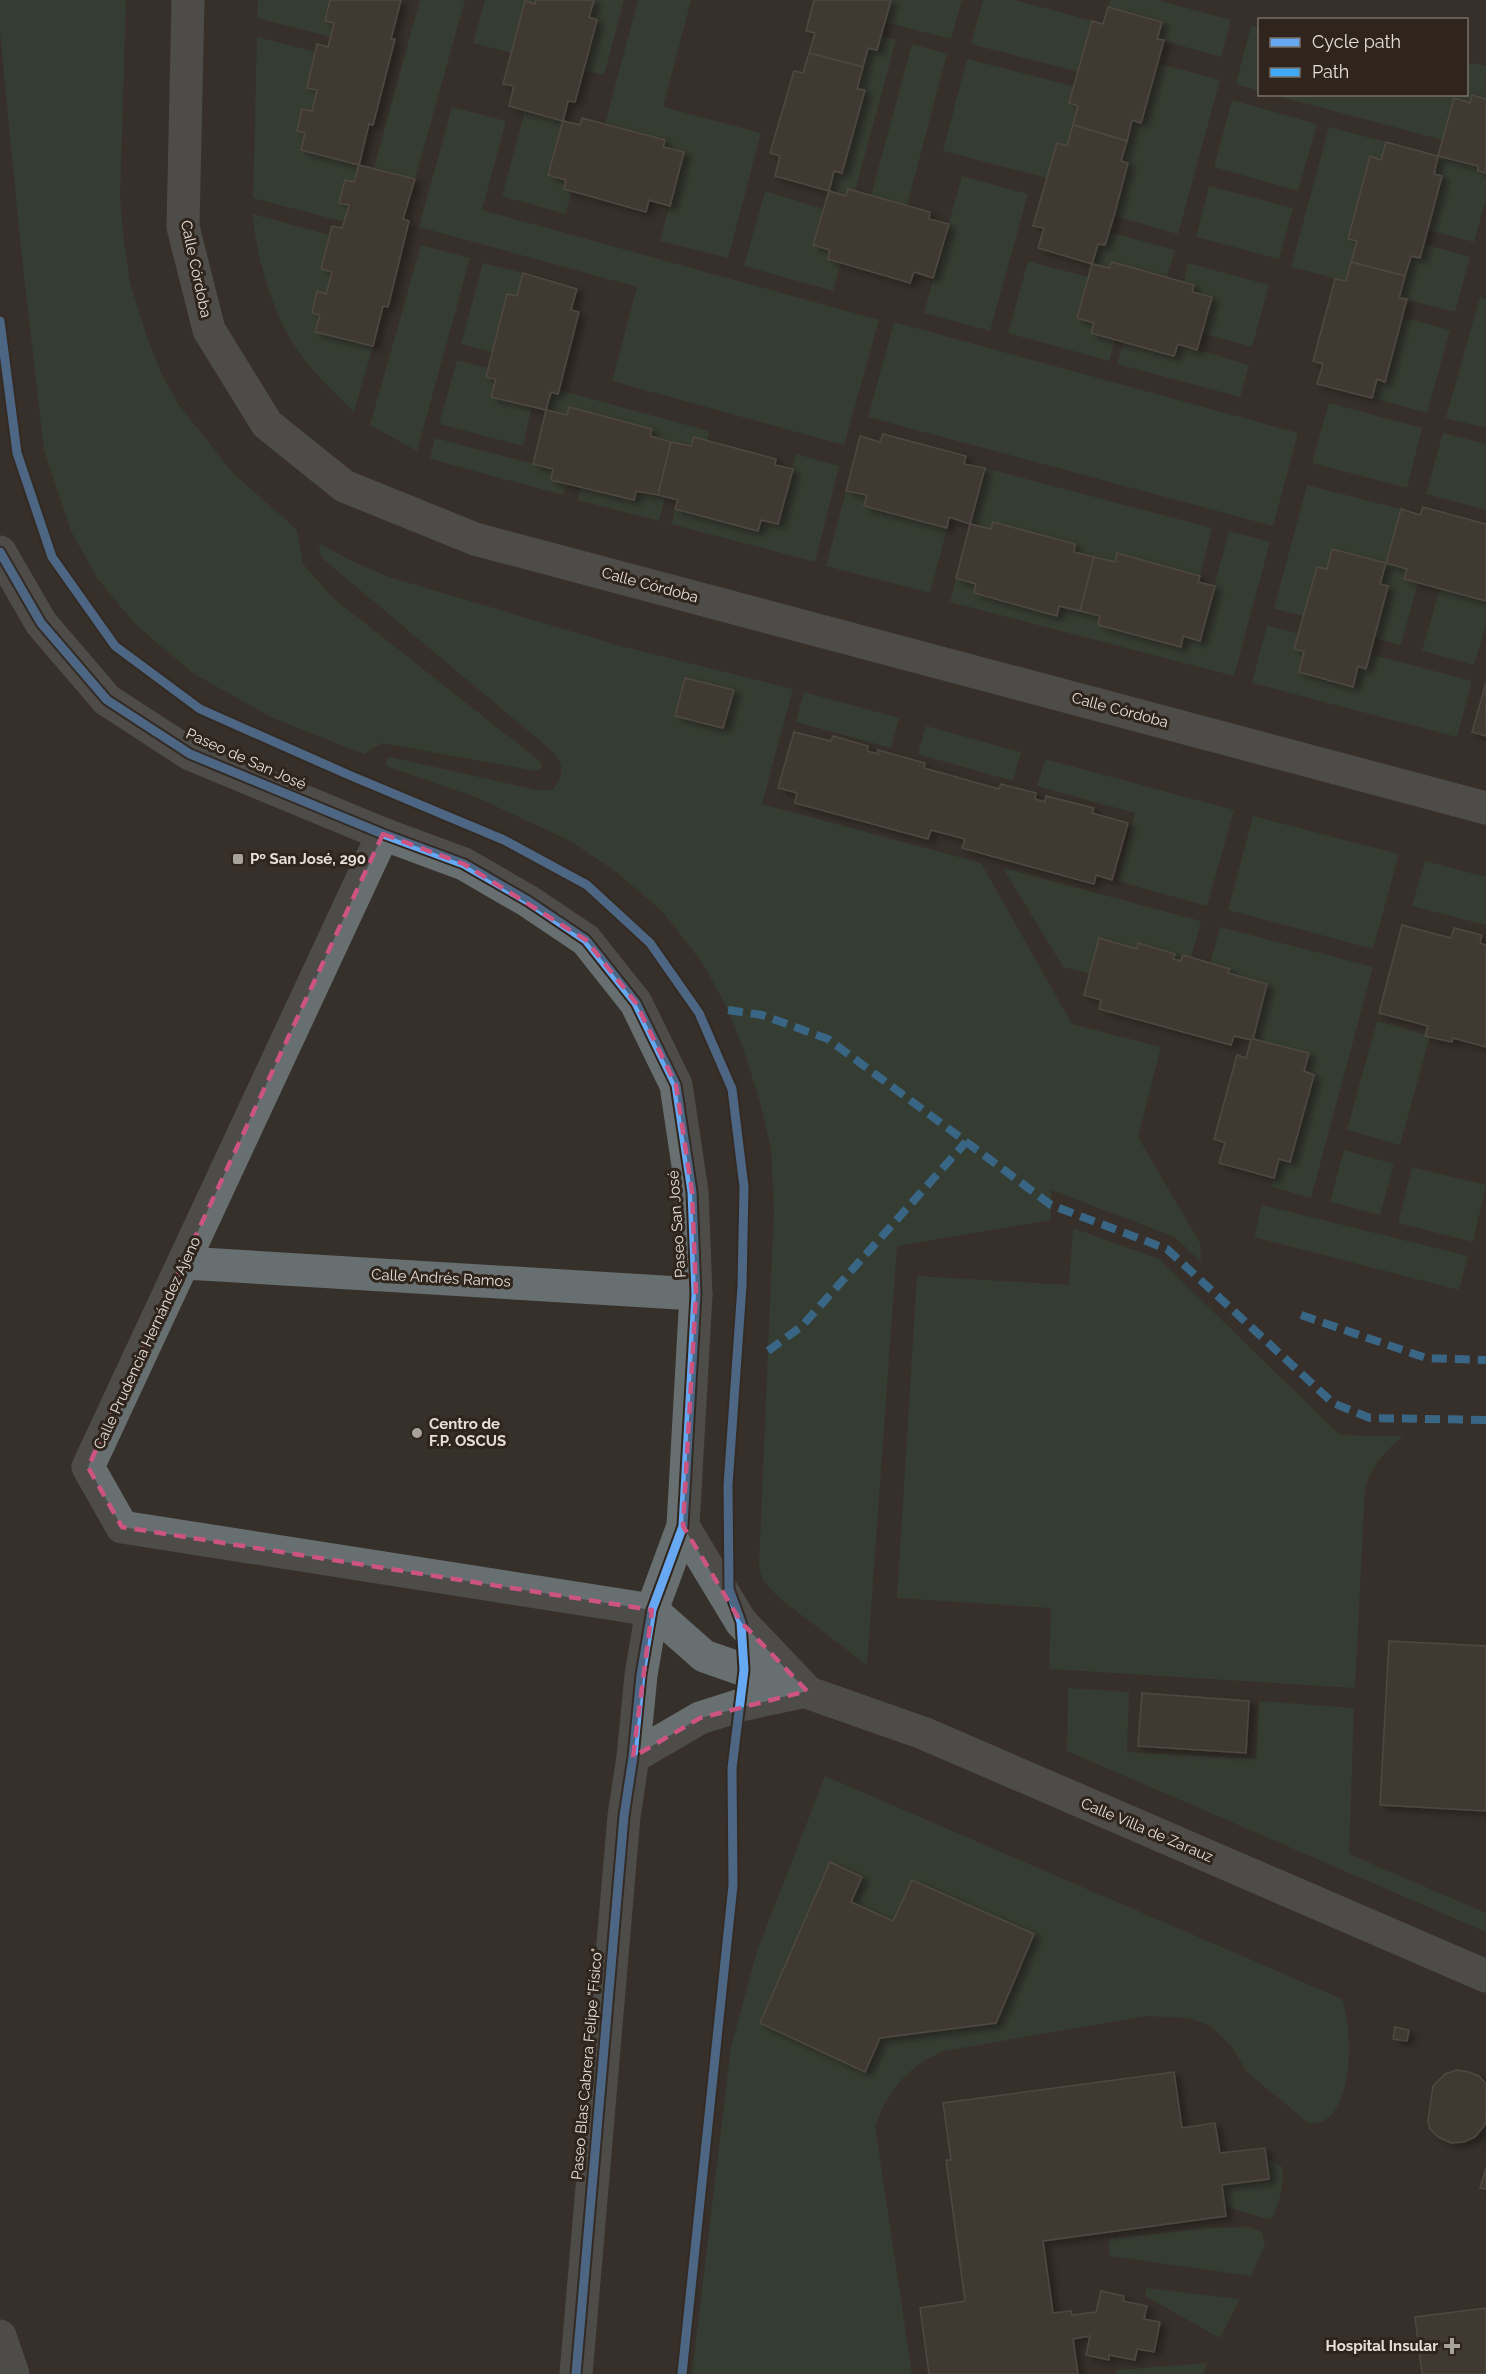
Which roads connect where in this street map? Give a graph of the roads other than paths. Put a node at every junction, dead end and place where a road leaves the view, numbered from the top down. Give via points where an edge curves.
1 (188, 0) edge
2 (0, 552) edge
3 (1486, 808) edge
4 (383, 834) junction
5 (185, 1263) junction
6 (696, 1294) junction
7 (683, 1526) junction
8 (652, 1610) junction
9 (807, 1691) junction
10 (633, 1757) junction
11 (1486, 1976) edge
12 (0, 2336) edge
13 (13, 2374) edge
14 (576, 2374) edge

1 - 3 street, Calle Córdoba via 183,227 210,330 267,424 344,486 475,539
2 - 4 street, Paseo de San José via 41,623 107,700 190,754
4 - 5 street, Calle Prudencia Hernández Ajeno
4 - 6 street, Paseo San José via 464,864 537,907 586,940 636,1003 676,1084 692,1192
5 - 6 street, Calle Andrés Ramos
5 - 8 street, Calle Prudencia Hernández Ajeno via 88,1467 122,1527
6 - 7 street, Paseo San José
7 - 8 street, Paseo San José
7 - 9 street, Calle Villa de Zarauz via 741,1622
8 - 9 street, Calle Villa de Zarauz via 704,1656
8 - 10 street, Paseo San José
9 - 10 street via 700,1718
9 - 11 street, Calle Villa de Zarauz via 922,1733
10 - 14 street, Paseo Blas Cabrera Felipe "Físico" via 624,1816
12 - 13 street

